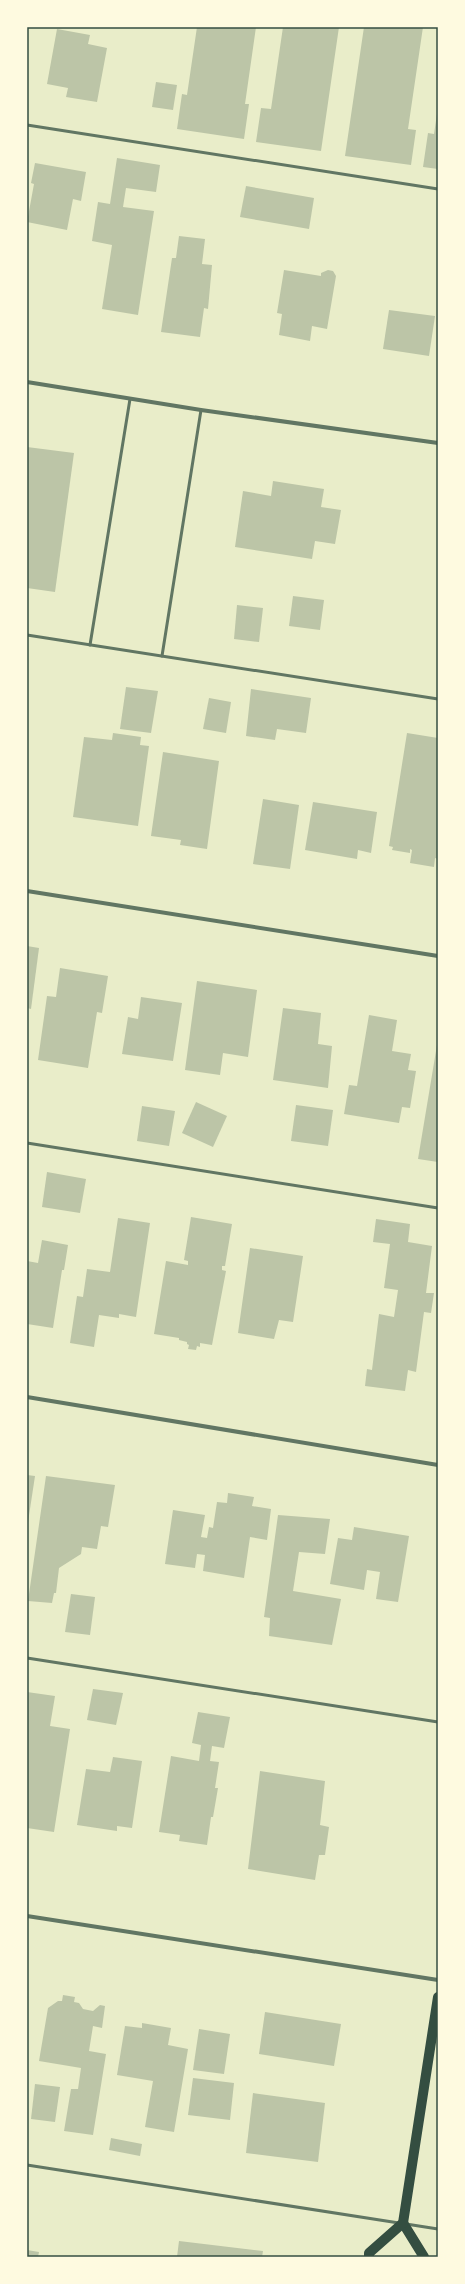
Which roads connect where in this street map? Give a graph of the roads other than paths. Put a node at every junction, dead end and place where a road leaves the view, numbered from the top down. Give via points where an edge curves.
1 (27, 125) edge
2 (438, 189) edge
3 (27, 382) edge
4 (130, 399) junction
5 (202, 410) junction
6 (438, 443) edge
7 (27, 635) edge
8 (90, 645) junction
9 (162, 656) junction
10 (438, 699) edge
11 (27, 891) edge
12 (438, 956) edge
13 (27, 1143) edge
14 (438, 1208) edge
15 (27, 1397) edge
16 (438, 1465) edge
17 (27, 1658) edge
18 (438, 1722) edge
19 (27, 1916) edge
20 (438, 1980) edge
21 (438, 1997) edge
22 (27, 2165) edge
23 (403, 2224) junction
24 (438, 2229) edge
25 (369, 2257) edge
26 (424, 2257) edge

1 - 2 lane
3 - 4 street
4 - 5 street
4 - 8 lane
5 - 6 street
5 - 9 lane
7 - 8 lane
8 - 9 lane
9 - 10 lane
11 - 12 street
13 - 14 lane
15 - 16 street
17 - 18 lane
19 - 20 street
21 - 23 main road
22 - 23 lane
23 - 24 lane
23 - 25 main road via 369,2253
23 - 26 main road

